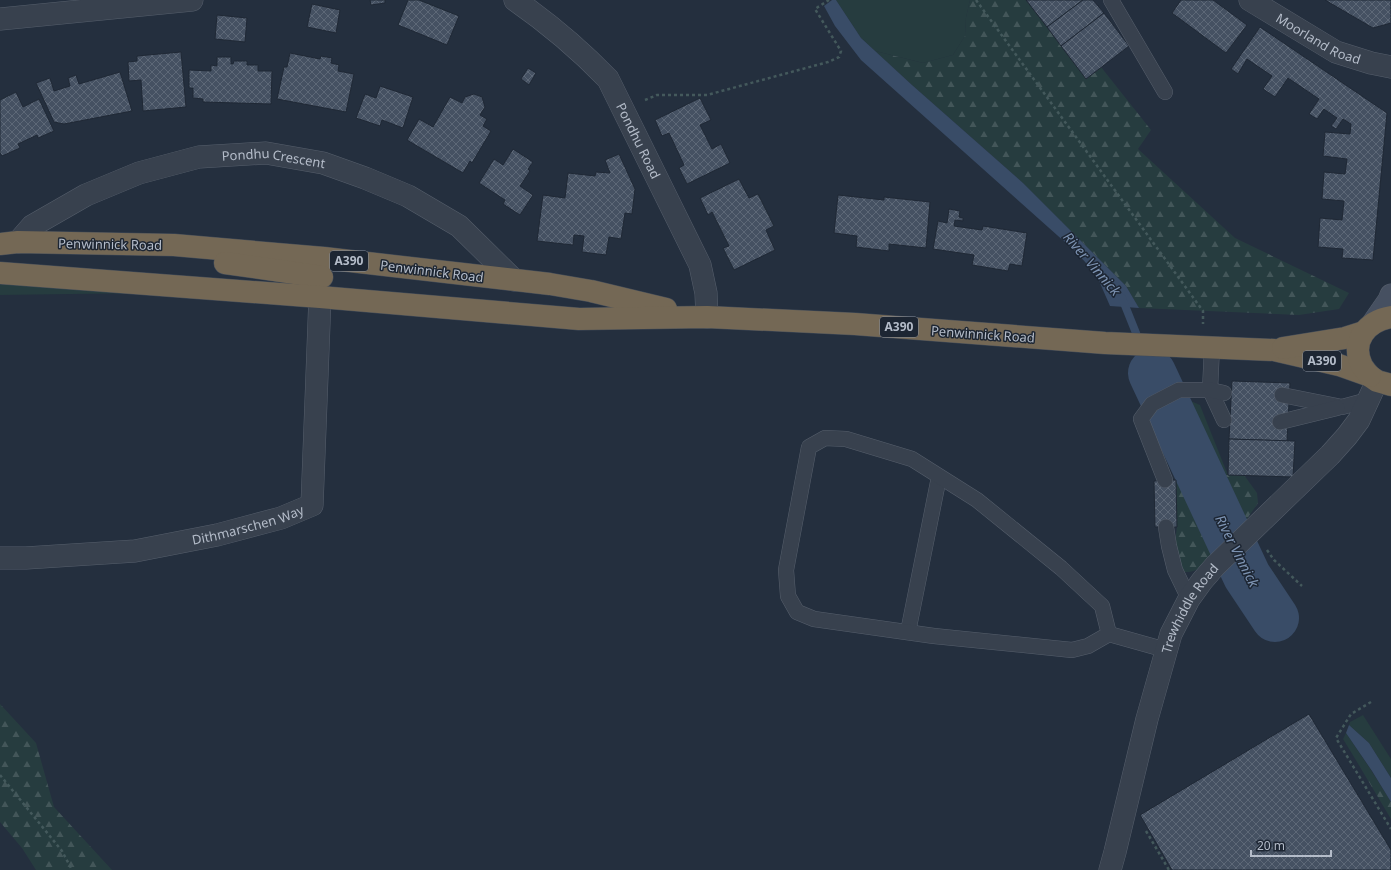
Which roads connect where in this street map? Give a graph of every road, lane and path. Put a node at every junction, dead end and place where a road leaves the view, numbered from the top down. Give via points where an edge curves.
1 (192, 0) edge
2 (515, 0) edge
3 (828, 0) edge
4 (976, 0) edge
5 (1111, 0) edge
6 (1250, 0) edge
7 (1271, 6) edge
8 (0, 19) edge
9 (1391, 67) edge
10 (1165, 92) dead end
11 (625, 114) junction
12 (9, 243) edge
13 (0, 273) edge
14 (322, 277) junction
15 (514, 280) junction
16 (1391, 295) edge
17 (700, 317) junction
18 (1376, 324) edge
19 (1199, 347) junction
20 (1274, 350) junction
21 (1381, 385) edge
22 (1217, 392) junction
23 (1282, 395) dead end
24 (1342, 407) junction
25 (1224, 420) dead end
26 (1280, 422) dead end
27 (939, 477) junction
28 (1165, 480) dead end
29 (1166, 527) dead end
30 (1249, 534) junction
31 (0, 558) edge
32 (1302, 586) dead end
33 (1189, 599) junction
34 (908, 632) junction
35 (1109, 634) junction
36 (1166, 650) junction
37 (1371, 702) dead end
38 (0, 775) edge
39 (1124, 816) junction
40 (1391, 829) edge
41 (72, 870) edge
42 (1110, 870) edge
43 (1168, 870) edge

1 - 8 street
2 - 11 street, Pondhu Road via 588,59 608,80
3 - 11 path via 815,9 841,52 839,57 707,95 657,95 639,103
4 - 19 path via 1203,311
5 - 10 lane
6 - 7 street, Moorland Road
7 - 9 street, Moorland Road via 1336,52
11 - 17 street, Pondhu Road via 700,265 706,293
12 - 14 highway, Penwinnick Road / A390 via 174,245
12 - 15 street, Pondhu Crescent via 32,226 86,195 139,173 199,157 266,153 323,163 408,196 459,226
13 - 14 highway, Penwinnick Road / A390
14 - 15 highway, Penwinnick Road / A390
14 - 17 highway, Penwinnick Road / A390 via 579,319
14 - 31 street, Dithmarschen Way via 312,505 281,518 217,535 135,551
15 - 17 highway, Penwinnick Road / A390 via 591,291
16 - 18 street
17 - 19 highway, Penwinnick Road / A390
18 - 20 highway, A390 via 1345,338
18 - 21 highway via 1359,343 1358,355 1362,366
19 - 20 highway, A390
19 - 22 lane
20 - 21 highway, A390 via 1339,365
21 - 24 lane
21 - 30 street, Trewhiddle Road via 1347,436
22 - 25 lane
22 - 28 lane via 1179,390 1152,404 1141,419
23 - 24 lane
24 - 26 lane
27 - 34 lane
27 - 34 lane via 912,459 846,439 825,438 809,447 786,570 788,596 791,602 797,612 814,619
27 - 35 lane via 977,500 1096,600 1102,606
29 - 33 lane via 1175,570
30 - 32 path
30 - 33 street, Trewhiddle Road via 1222,559
33 - 36 street, Trewhiddle Road via 1171,634
34 - 35 lane via 1072,650 1088,646
35 - 36 lane
36 - 39 street, Trewhiddle Road
37 - 40 path via 1351,714 1336,738
38 - 41 path via 62,852
39 - 42 street, Trewhiddle Road
39 - 43 path via 1139,820

